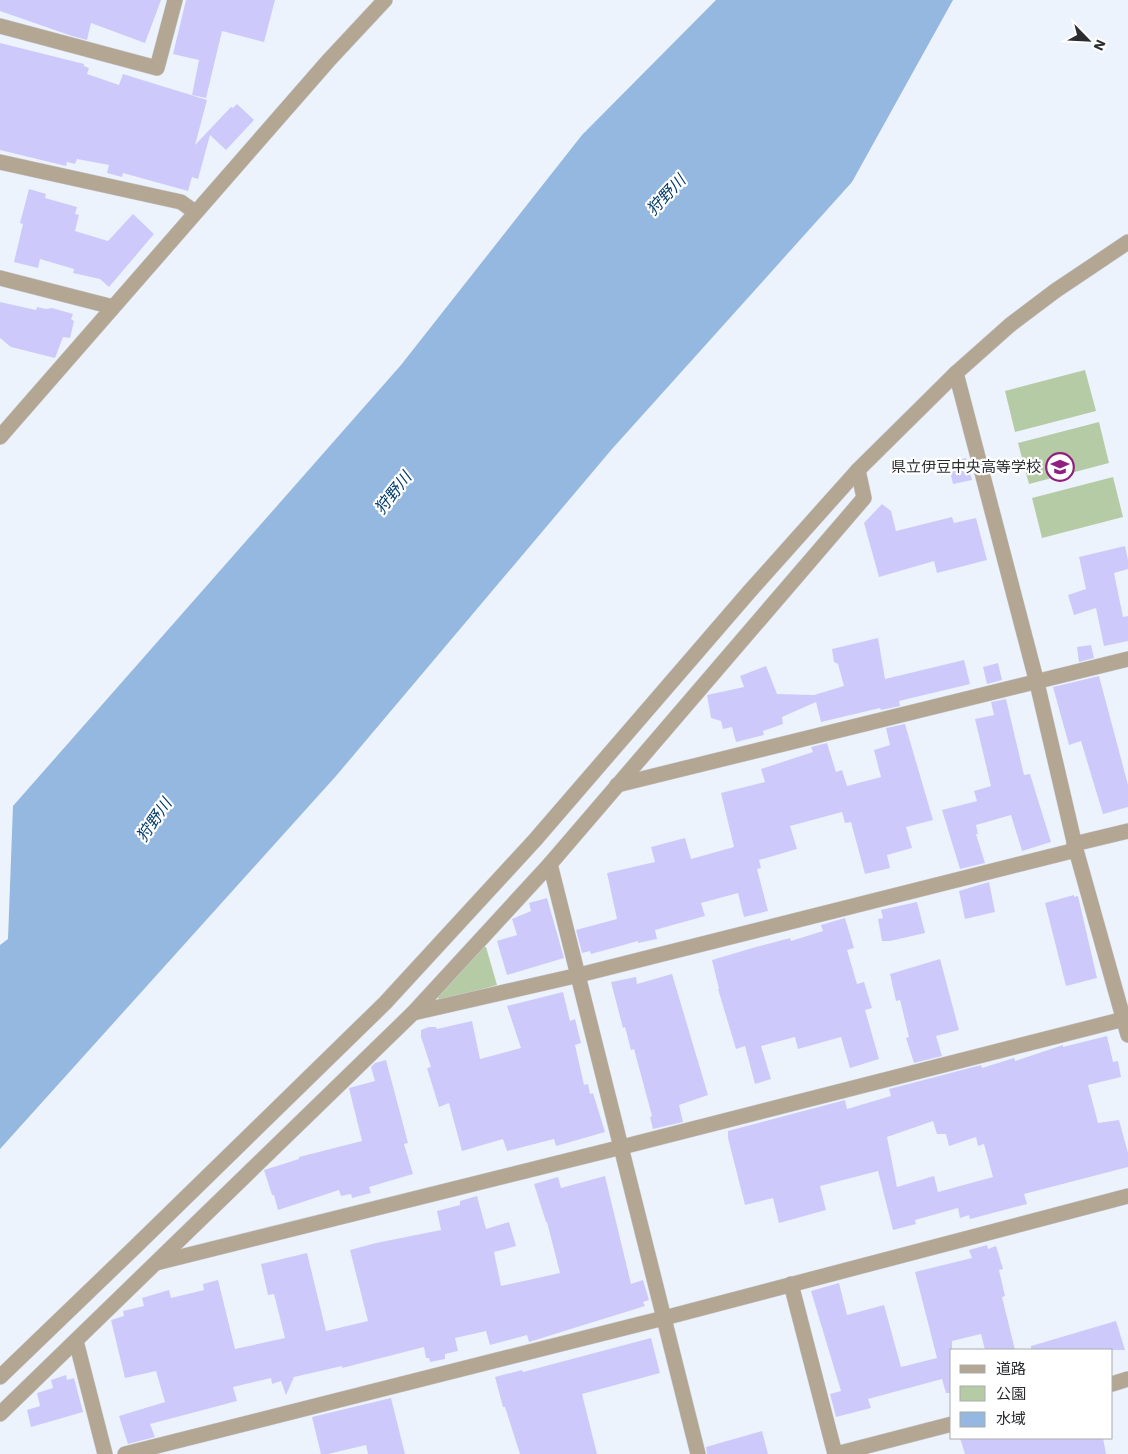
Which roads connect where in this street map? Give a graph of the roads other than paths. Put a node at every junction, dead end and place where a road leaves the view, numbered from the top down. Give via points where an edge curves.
1 (175, 0) edge
2 (385, 0) edge
3 (0, 26) edge
4 (0, 162) edge
5 (195, 212) junction
6 (1128, 242) edge
7 (0, 278) edge
8 (113, 307) junction
9 (956, 372) junction
10 (0, 437) edge
11 (858, 470) junction
12 (1128, 659) edge
13 (1037, 683) junction
14 (617, 785) junction
15 (1128, 831) edge
16 (1075, 847) junction
17 (550, 864) junction
18 (579, 975) junction
19 (413, 1013) junction
20 (1126, 1018) edge
21 (1128, 1035) edge
22 (622, 1147) junction
23 (1128, 1196) edge
24 (154, 1263) junction
25 (791, 1284) junction
26 (664, 1318) junction
27 (76, 1341) junction
28 (0, 1377) edge
29 (1128, 1380) edge
30 (1113, 1384) edge
31 (0, 1414) edge
32 (950, 1425) edge
33 (105, 1454) edge
34 (126, 1454) edge
35 (698, 1454) edge
36 (835, 1454) edge

1 - 3 street via 157,68
2 - 5 street
4 - 5 street via 181,202
5 - 8 street
6 - 9 street via 1054,290
7 - 8 street
8 - 10 street
9 - 11 street
9 - 13 street
11 - 14 street via 864,498
11 - 28 street via 535,840 385,1004
12 - 13 street
13 - 14 street
13 - 16 street
14 - 17 street
15 - 16 street
16 - 18 street
16 - 20 street
17 - 18 street
17 - 19 street
18 - 19 street
18 - 22 street
19 - 24 street
20 - 21 street
20 - 22 street
22 - 24 street
22 - 26 street
23 - 25 street
24 - 27 street
25 - 26 street
25 - 36 street
26 - 34 street
26 - 35 street
27 - 31 street
27 - 33 street
29 - 30 street
32 - 36 street

